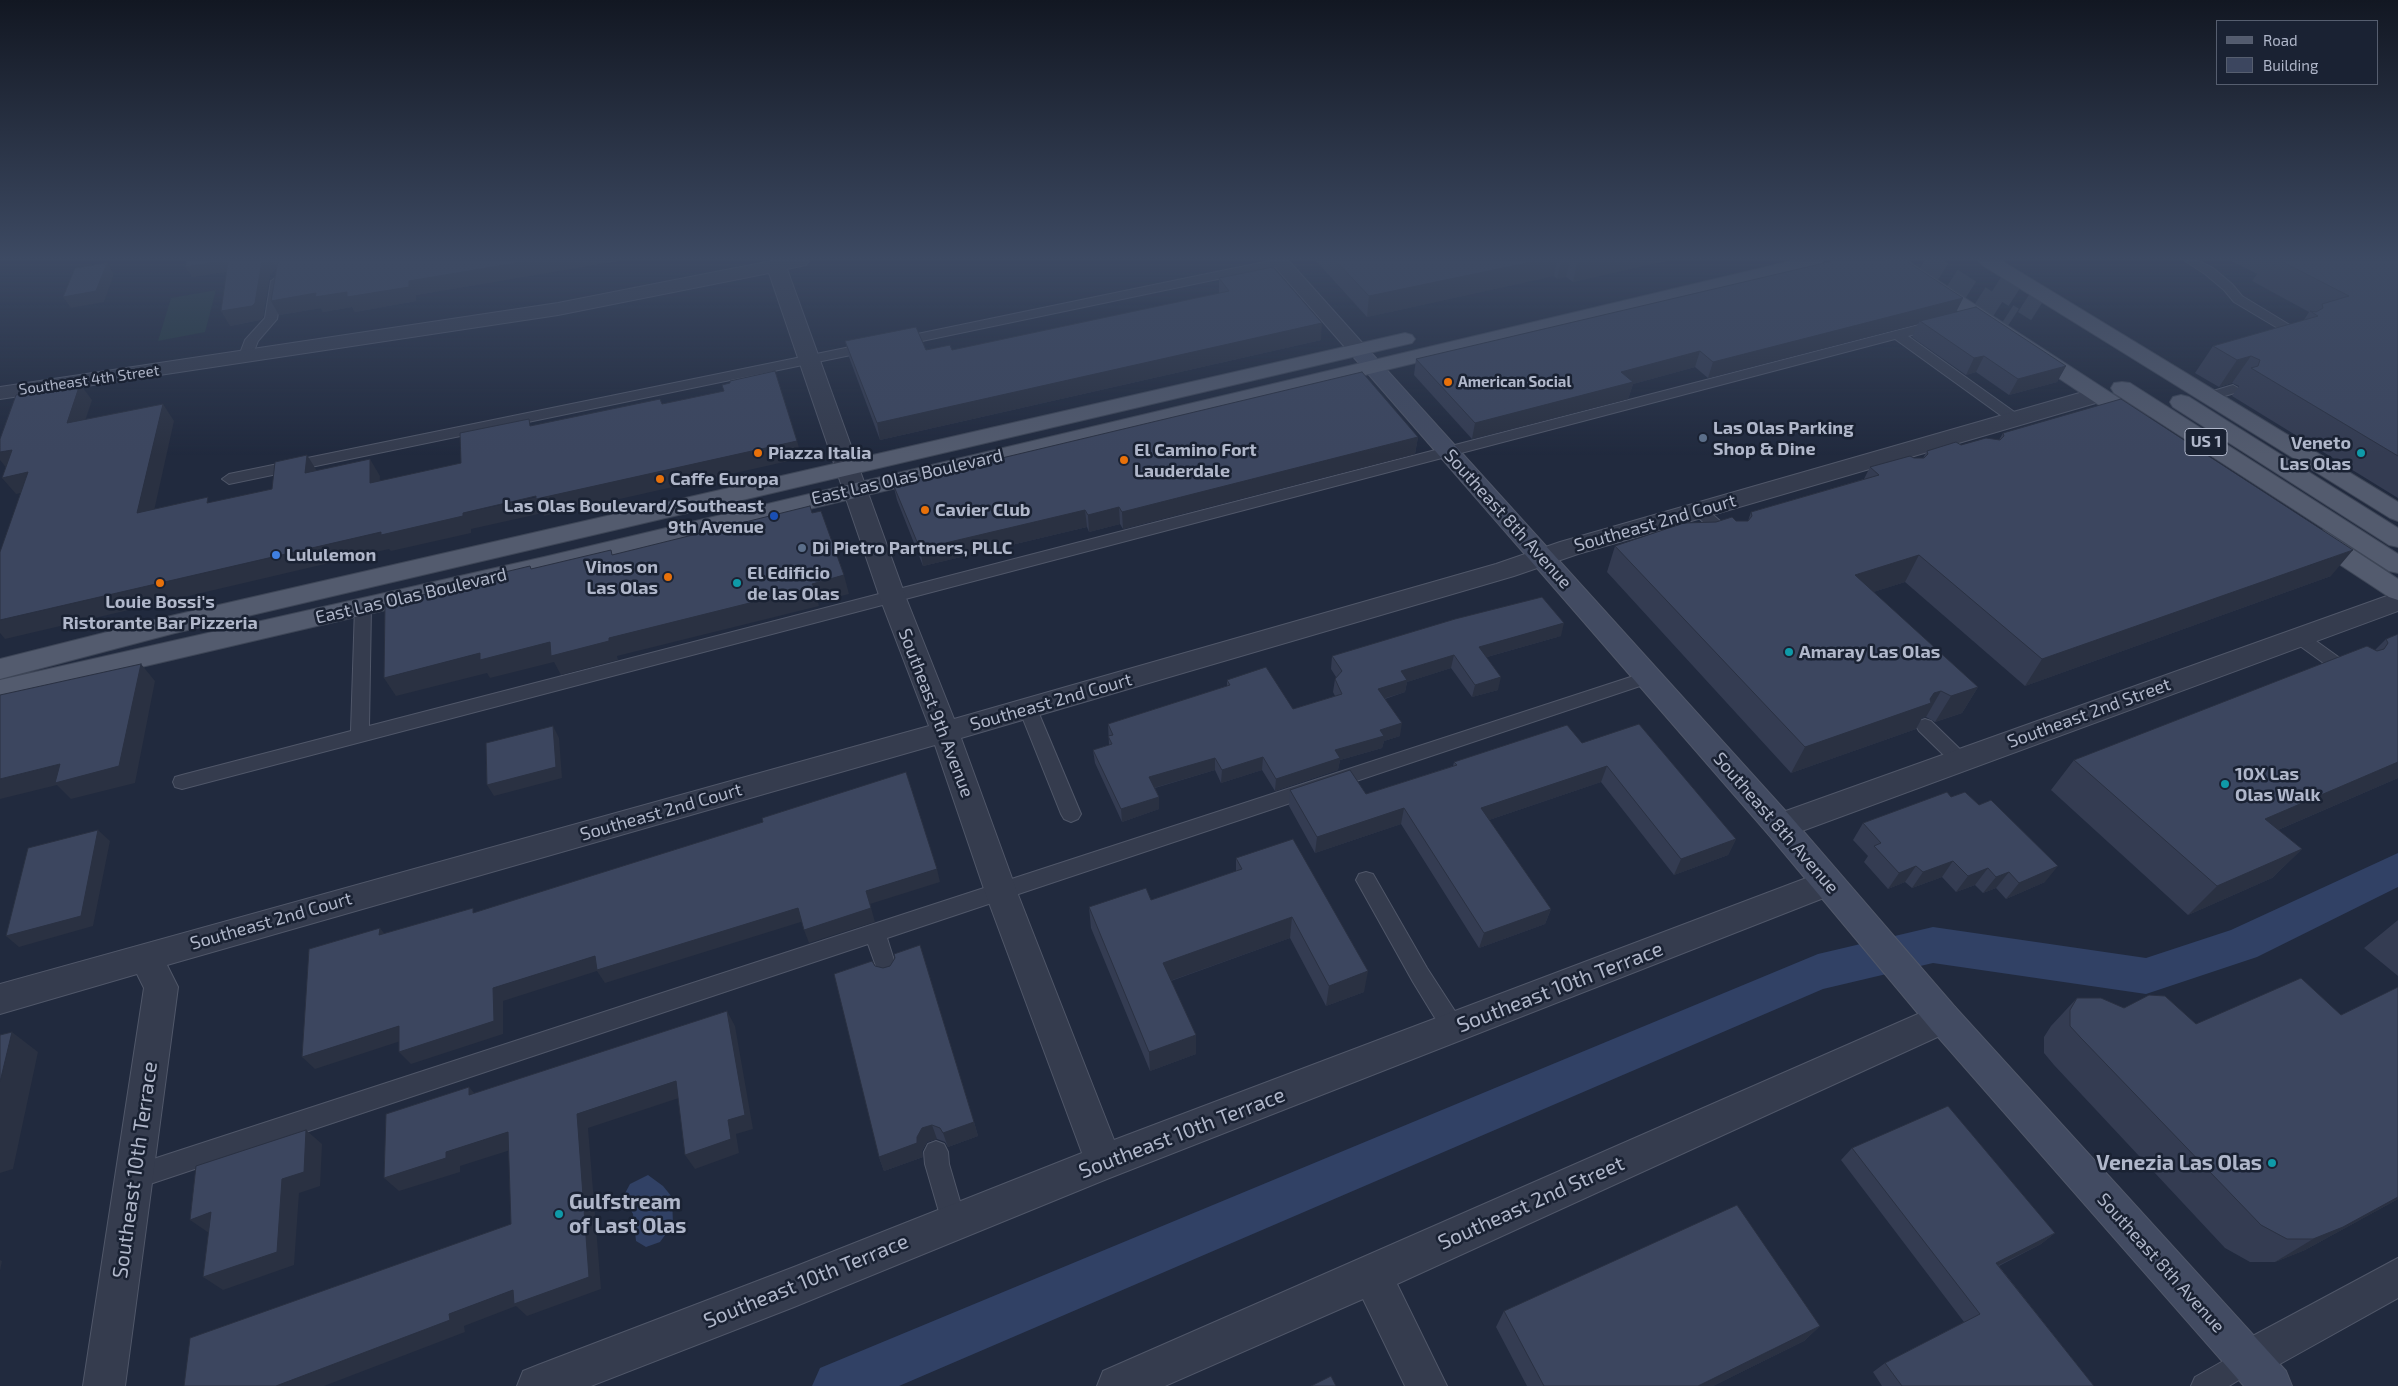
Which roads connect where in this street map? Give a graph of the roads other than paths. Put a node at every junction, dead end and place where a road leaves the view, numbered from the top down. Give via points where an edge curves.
1 (265, 326) edge
2 (447, 326) edge
3 (801, 326) edge
4 (973, 326) edge
5 (1337, 326) edge
6 (1492, 326) edge
7 (1514, 326) edge
8 (1934, 326) edge
9 (1996, 326) tunnel mouth
10 (2025, 326) tunnel mouth
11 (2060, 326) tunnel mouth
12 (2093, 326) edge
13 (2283, 326) edge
14 (2296, 334) edge
15 (1898, 335) junction
16 (246, 356) junction
17 (1365, 358) junction
18 (810, 360) junction
19 (2233, 390) edge
20 (0, 393) edge
21 (2098, 395) junction
22 (2208, 397) junction
23 (2015, 419) junction
24 (1449, 452) junction
25 (229, 479) dead end
26 (852, 479) junction
27 (1699, 510) junction
28 (2398, 513) edge
29 (2398, 539) edge
30 (1732, 541) edge
31 (1543, 557) junction
32 (2398, 565) edge
33 (2398, 591) edge
34 (893, 598) junction
35 (2398, 601) edge
36 (363, 607) junction
37 (2299, 637) junction
38 (0, 668) edge
39 (2349, 673) edge
40 (1648, 677) junction
41 (0, 690) edge
42 (1028, 709) junction
43 (1925, 726) edge
44 (946, 732) junction
45 (360, 736) junction
46 (1960, 760) junction
47 (182, 782) dead end
48 (1072, 814) dead end
49 (1780, 826) junction
50 (1366, 880) dead end
51 (1828, 883) junction
52 (1001, 892) junction
53 (875, 933) junction
54 (145, 957) junction
55 (888, 973) edge
56 (0, 999) edge
57 (1933, 1006) junction
58 (1454, 1029) junction
59 (936, 1152) edge
60 (1104, 1162) junction
61 (135, 1177) junction
62 (954, 1222) junction
63 (1372, 1275) junction
64 (2398, 1277) edge
65 (2259, 1373) edge
66 (104, 1386) edge
67 (538, 1386) edge
68 (1118, 1386) edge
69 (1426, 1386) edge
70 (2204, 1386) edge

1 - 16 lane via 252,340
2 - 16 street, Southeast 4th Street
3 - 18 street, Southeast 9th Avenue
4 - 18 lane
5 - 17 street, Southeast 8th Avenue
6 - 17 main road, East Las Olas Boulevard
7 - 17 main road, East Las Olas Boulevard
8 - 15 lane
9 - 21 main road
10 - 32 main road, US 1
11 - 29 main road, US 1
12 - 22 main road
13 - 14 lane
15 - 23 lane
15 - 24 lane
16 - 20 street, Southeast 4th Street
17 - 24 main road, Southeast 8th Avenue
17 - 26 main road, East Las Olas Boulevard
18 - 25 lane
18 - 26 street, Southeast 9th Avenue
19 - 22 lane
21 - 23 street, Southeast 2nd Court
21 - 33 main road
22 - 28 main road
23 - 27 street, Southeast 2nd Court via 1957,443
24 - 31 main road, Southeast 8th Avenue
24 - 34 lane
26 - 34 street, Southeast 9th Avenue
26 - 36 main road, East Las Olas Boulevard
26 - 38 main road, East Las Olas Boulevard via 175,624
27 - 30 lane
27 - 31 street, Southeast 2nd Court
31 - 40 main road, Southeast 8th Avenue
31 - 42 street, Southeast 2nd Court
34 - 44 street, Southeast 9th Avenue
34 - 45 lane
35 - 37 street, Southeast 2nd Street
36 - 41 main road, East Las Olas Boulevard
36 - 45 lane
37 - 39 lane
37 - 46 street, Southeast 2nd Street
40 - 49 main road, Southeast 8th Avenue
40 - 52 lane
42 - 44 street, Southeast 2nd Court
42 - 48 lane
43 - 46 lane
44 - 52 street, Southeast 9th Avenue
44 - 54 street, Southeast 2nd Court
45 - 47 lane
46 - 49 street, Southeast 2nd Street
49 - 51 main road, Southeast 8th Avenue
50 - 58 lane
51 - 57 main road, Southeast 8th Avenue
51 - 58 street, Southeast 10th Terrace
52 - 53 lane
52 - 60 street, Southeast 9th Avenue
53 - 55 lane
53 - 61 lane
54 - 56 street, Southeast 2nd Court
54 - 61 street, Southeast 10th Terrace via 161,987
57 - 63 street, Southeast 2nd Street
57 - 65 main road, Southeast 8th Avenue
58 - 60 street, Southeast 10th Terrace
59 - 62 lane
60 - 62 street, Southeast 10th Terrace
61 - 66 street, Southeast 10th Terrace
62 - 67 street, Southeast 10th Terrace
63 - 68 street, Southeast 2nd Street
63 - 69 street
64 - 65 street
65 - 70 lane

